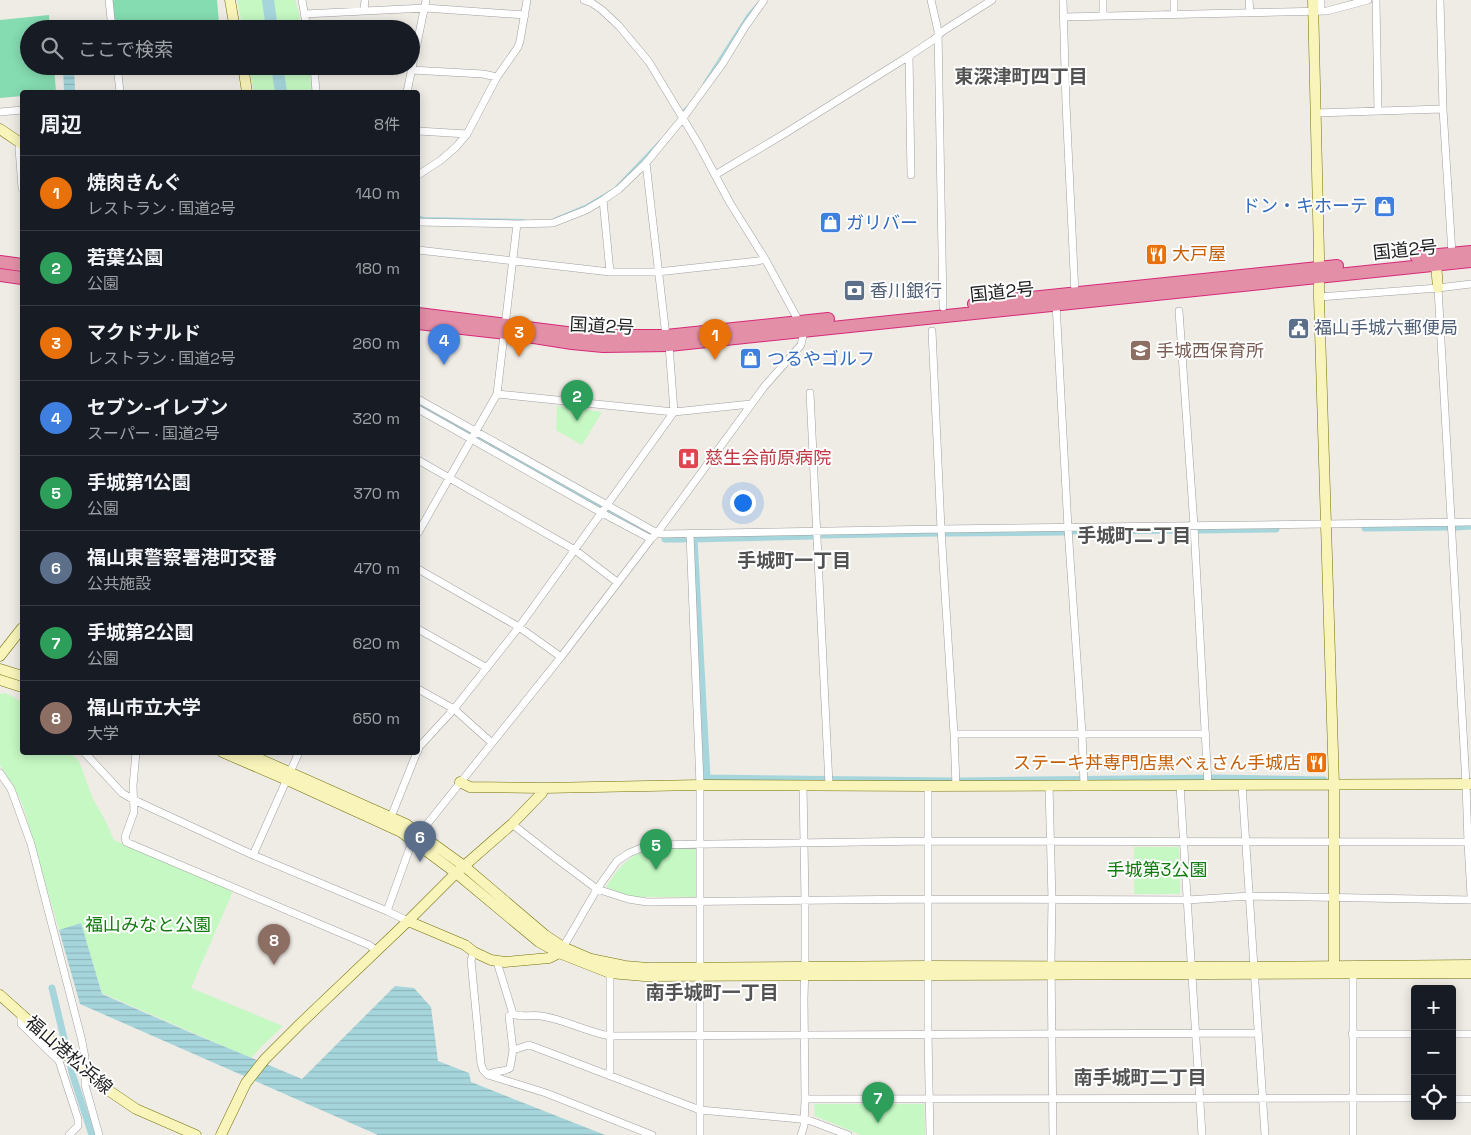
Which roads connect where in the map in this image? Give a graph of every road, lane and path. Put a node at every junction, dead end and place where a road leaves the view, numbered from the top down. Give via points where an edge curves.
1 (108, 0) edge
2 (230, 0) edge
3 (302, 0) edge
4 (365, 0) edge
5 (426, 0) edge
6 (527, 0) edge
7 (584, 0) edge
8 (764, 0) edge
9 (931, 0) edge
10 (992, 0) edge
11 (1063, 0) edge
12 (1103, 0) edge
13 (1174, 0) edge
14 (1250, 0) edge
15 (1309, 0) edge
16 (1313, 0) edge
17 (1321, 0) edge
18 (1368, 0) edge
19 (1376, 0) edge
20 (1440, 0) edge
21 (425, 8) junction
22 (364, 10) junction
23 (1318, 11) junction
24 (1250, 12) junction
25 (304, 14) junction
26 (1174, 14) junction
27 (525, 15) junction
28 (1103, 16) junction
29 (1064, 17) junction
30 (111, 20) edge
31 (234, 20) edge
32 (305, 20) edge
33 (420, 30) edge
34 (938, 35) junction
35 (909, 56) junction
36 (420, 70) edge
37 (118, 75) edge
38 (244, 75) edge
39 (315, 75) edge
40 (410, 75) edge
41 (497, 77) junction
42 (120, 90) edge
43 (248, 90) edge
44 (316, 90) edge
45 (407, 90) edge
46 (20, 110) edge
47 (1443, 110) junction
48 (1378, 111) junction
49 (0, 112) edge
50 (1316, 113) junction
51 (683, 118) junction
52 (0, 129) edge
53 (420, 131) edge
54 (467, 134) junction
55 (20, 142) edge
56 (20, 146) edge
57 (20, 161) edge
58 (646, 163) junction
59 (420, 174) edge
60 (715, 174) junction
61 (911, 175) dead end
62 (603, 200) junction
63 (420, 222) edge
64 (518, 224) junction
65 (420, 250) edge
66 (1471, 252) edge
67 (1452, 254) junction
68 (765, 259) junction
69 (1471, 261) edge
70 (0, 262) edge
71 (513, 262) junction
72 (1436, 264) junction
73 (20, 265) edge
74 (610, 272) junction
75 (657, 272) junction
76 (1319, 272) junction
77 (0, 276) edge
78 (20, 278) edge
79 (1471, 284) edge
80 (1438, 288) junction
81 (1075, 297) junction
82 (1319, 297) junction
83 (1056, 304) junction
84 (943, 307) junction
85 (1179, 311) dead end
86 (420, 314) edge
87 (420, 323) edge
88 (802, 326) junction
89 (504, 329) junction
90 (932, 330) dead end
91 (667, 340) junction
92 (810, 393) dead end
93 (497, 394) junction
94 (420, 400) edge
95 (751, 404) junction
96 (420, 409) edge
97 (674, 412) junction
98 (473, 435) junction
99 (420, 461) edge
100 (448, 478) junction
101 (604, 509) junction
102 (1452, 522) junction
103 (1471, 522) edge
104 (1326, 524) junction
105 (1194, 526) junction
106 (941, 528) junction
107 (1068, 528) junction
108 (420, 529) edge
109 (817, 531) junction
110 (657, 533) junction
111 (690, 534) junction
112 (651, 538) junction
113 (575, 550) junction
114 (420, 570) edge
115 (618, 582) junction
116 (519, 627) junction
117 (420, 630) edge
118 (20, 631) edge
119 (0, 656) edge
120 (561, 657) junction
121 (487, 668) junction
122 (0, 669) edge
123 (20, 675) edge
124 (0, 680) edge
125 (20, 686) edge
126 (420, 690) edge
127 (454, 709) junction
128 (954, 734) junction
129 (1082, 734) junction
130 (1206, 734) junction
131 (492, 743) junction
132 (420, 747) edge
133 (87, 755) edge
134 (136, 755) edge
135 (230, 755) edge
136 (250, 755) edge
137 (298, 755) edge
138 (416, 755) edge
139 (0, 773) edge
140 (289, 776) junction
141 (460, 782) junction
142 (1084, 784) junction
143 (1469, 784) edge
144 (700, 785) junction
145 (803, 785) junction
146 (829, 785) junction
147 (1049, 785) junction
148 (1180, 785) junction
149 (1208, 785) junction
150 (1242, 785) junction
151 (1334, 785) junction
152 (928, 786) junction
153 (956, 786) junction
154 (543, 788) junction
155 (134, 800) junction
156 (391, 817) junction
157 (512, 824) junction
158 (1469, 825) edge
159 (417, 837) junction
160 (928, 841) junction
161 (1184, 841) junction
162 (1247, 841) junction
163 (804, 842) junction
164 (1051, 842) junction
165 (1334, 842) junction
166 (1468, 842) junction
167 (700, 844) junction
168 (254, 856) junction
169 (460, 869) junction
170 (597, 889) junction
171 (1250, 896) junction
172 (1471, 896) edge
173 (1333, 898) junction
174 (928, 899) junction
175 (805, 900) junction
176 (1052, 900) junction
177 (1187, 900) junction
178 (1471, 900) edge
179 (700, 902) junction
180 (387, 911) junction
181 (408, 921) junction
182 (561, 950) junction
183 (377, 951) junction
184 (474, 952) junction
185 (497, 962) junction
186 (1471, 965) edge
187 (1191, 970) junction
188 (1334, 970) junction
189 (928, 971) junction
190 (1051, 971) junction
191 (1254, 971) junction
192 (610, 972) junction
193 (700, 972) junction
194 (805, 972) junction
195 (1471, 973) edge
196 (1353, 974) junction
197 (0, 995) edge
198 (21, 1014) junction
199 (513, 1014) junction
200 (1196, 1033) junction
201 (1258, 1033) junction
202 (1052, 1034) junction
203 (1352, 1034) junction
204 (1411, 1034) edge
205 (1456, 1034) edge
206 (1471, 1034) edge
207 (805, 1035) junction
208 (928, 1035) junction
209 (610, 1036) junction
210 (700, 1036) junction
211 (513, 1050) junction
212 (85, 1071) junction
213 (488, 1075) junction
214 (610, 1076) junction
215 (1200, 1098) junction
216 (1263, 1098) junction
217 (1353, 1098) junction
218 (1411, 1098) edge
219 (1456, 1098) edge
220 (805, 1099) junction
221 (930, 1099) junction
222 (1054, 1099) junction
223 (1471, 1099) edge
224 (700, 1110) junction
225 (805, 1120) junction
226 (69, 1135) edge
227 (99, 1135) edge
228 (196, 1135) edge
229 (221, 1135) edge
230 (652, 1135) edge
231 (700, 1135) edge
232 (801, 1135) edge
233 (848, 1135) edge
234 (930, 1135) edge
235 (1053, 1135) edge
236 (1202, 1135) edge
237 (1265, 1135) edge
238 (1353, 1135) edge

1 - 30 street
2 - 31 street
3 - 25 street
4 - 22 street
5 - 21 street
6 - 27 street
7 - 51 street via 602,10 619,26 648,62
8 - 51 street
9 - 34 street
10 - 34 street
11 - 29 street
12 - 28 street
13 - 26 street
14 - 24 street
15 - 23 street
16 - 23 street
17 - 23 street
18 - 23 street
19 - 48 street
20 - 47 street
21 - 22 street
21 - 27 street
21 - 33 street
22 - 25 street
23 - 24 street
23 - 50 street
24 - 26 street
25 - 32 street
26 - 28 street
27 - 41 street via 518,47
28 - 29 street
29 - 81 street
34 - 35 street
34 - 84 street
35 - 60 street
35 - 61 street
36 - 41 street
37 - 42 street
38 - 43 street
39 - 44 street
40 - 45 street
41 - 54 street
46 - 49 street
47 - 48 street
47 - 67 street
48 - 50 street
50 - 76 street
51 - 58 street
51 - 60 street
52 - 55 street
53 - 54 street
54 - 59 street via 441,160
56 - 57 street
58 - 62 street
58 - 75 street
60 - 68 street
62 - 64 street via 553,223
62 - 74 street
63 - 64 street
64 - 71 street
65 - 71 street
66 - 67 highway, 国道2号
67 - 76 highway, 国道2号
68 - 75 street
68 - 88 street
69 - 72 highway, 国道2号
70 - 73 highway
71 - 74 street
71 - 89 street
72 - 76 highway, 国道2号
72 - 80 street
74 - 75 street
75 - 91 street
76 - 81 highway, 国道2号
76 - 82 street
77 - 78 highway
79 - 80 street
80 - 82 street
80 - 102 street
81 - 83 highway, 国道2号
81 - 84 highway, 国道2号
82 - 104 street
83 - 88 highway, 国道2号
83 - 107 street
84 - 88 highway, 国道2号
85 - 105 street
86 - 89 highway, 国道2号
87 - 89 highway, 国道2号
88 - 91 highway, 国道2号
88 - 95 street via 801,345
89 - 91 highway, 国道2号 via 603,346
89 - 93 street
90 - 106 street
91 - 97 street
92 - 109 street
93 - 97 street
93 - 98 street
94 - 98 street
95 - 97 street
95 - 110 street
96 - 98 street
97 - 101 street
98 - 100 street
98 - 101 street
99 - 100 street
100 - 108 street
100 - 113 street
101 - 110 street
101 - 112 street
101 - 113 street
102 - 103 street
102 - 104 street
102 - 143 street
104 - 105 street
104 - 151 street
105 - 107 street
105 - 130 street
106 - 107 street
106 - 109 street
106 - 128 street
107 - 129 street
109 - 111 street
109 - 146 street
110 - 111 street
110 - 112 street
111 - 144 street
112 - 115 street
113 - 115 street
113 - 116 street
114 - 116 street
115 - 120 street
116 - 120 street
116 - 121 street
117 - 121 street
118 - 119 street
120 - 131 street
121 - 127 street
122 - 123 street
124 - 125 street
126 - 127 street
127 - 131 street
127 - 132 street
128 - 129 street
128 - 153 street
129 - 130 street
129 - 142 street
130 - 149 street
131 - 141 street
133 - 155 street via 122,793
134 - 155 street
135 - 140 street
136 - 140 street
137 - 140 street
138 - 156 street
139 - 212 street via 11,788 31,844 81,1037
140 - 156 street
140 - 159 street
140 - 168 street
141 - 154 street via 470,787
141 - 159 street
142 - 147 street
142 - 148 street
143 - 151 street
143 - 158 street
144 - 145 street
144 - 154 street
144 - 167 street
145 - 146 street
145 - 163 street
146 - 152 street
147 - 153 street
147 - 164 street
148 - 149 street
148 - 161 street
149 - 150 street
150 - 151 street
150 - 162 street
151 - 165 street
152 - 153 street
152 - 160 street
154 - 157 street via 542,794
155 - 168 street
155 - 183 street via 126,842
156 - 159 street via 406,824
157 - 169 street
157 - 170 street
158 - 166 street
159 - 169 street
159 - 180 street via 409,850
160 - 163 street
160 - 164 street
160 - 174 street
161 - 162 street
161 - 164 street
161 - 177 street
162 - 165 street
162 - 171 street
163 - 167 street
163 - 175 street
164 - 176 street
165 - 166 street
165 - 173 street
166 - 172 street
167 - 170 street via 649,844 640,847 617,861
167 - 179 street
168 - 180 street
169 - 181 street
169 - 182 street via 539,942
170 - 179 street via 647,902
170 - 182 street
171 - 173 street
171 - 177 street
171 - 191 street
173 - 178 street
173 - 188 street
174 - 175 street
174 - 176 street
174 - 189 street
175 - 179 street
175 - 194 street
176 - 177 street
176 - 190 street
177 - 187 street
179 - 193 street
180 - 181 street
181 - 183 street
181 - 184 street via 465,945
182 - 185 street via 549,958
182 - 192 street
182 - 193 street via 625,966
183 - 229 street via 265,1059 246,1083
184 - 185 street
184 - 213 street via 471,960 481,1064
185 - 199 street
186 - 188 street
187 - 190 street
187 - 191 street
187 - 200 street
188 - 191 street
188 - 196 street
189 - 190 street
189 - 194 street
189 - 208 street
190 - 202 street
191 - 201 street
192 - 193 street via 644,976
192 - 209 street
193 - 194 street
193 - 210 street
194 - 207 street
195 - 196 street
196 - 203 street
197 - 198 street, 福山港松浜線
198 - 212 street, 福山港松浜線
198 - 226 street via 21,1024 59,1061 78,1119 78,1126
199 - 209 street via 540,1016
199 - 211 street via 509,1016
200 - 201 street
200 - 202 street
200 - 215 street
201 - 216 street
202 - 208 street
202 - 222 street
203 - 204 street
203 - 217 street
205 - 206 street
207 - 208 street
207 - 210 street
207 - 220 street
208 - 221 street
209 - 210 street
209 - 214 street
210 - 224 street
211 - 213 street via 510,1068
211 - 214 street via 529,1046
212 - 227 street via 84,1085
212 - 228 street, 福山港松浜線 via 136,1109
213 - 230 street via 546,1093
214 - 224 street
215 - 216 street
215 - 222 street
215 - 236 street
216 - 217 street
216 - 237 street
217 - 218 street
217 - 238 street
219 - 223 street
220 - 221 street
220 - 225 street
221 - 222 street
221 - 234 street
222 - 235 street
224 - 225 street
224 - 231 street
225 - 232 street
225 - 233 street

